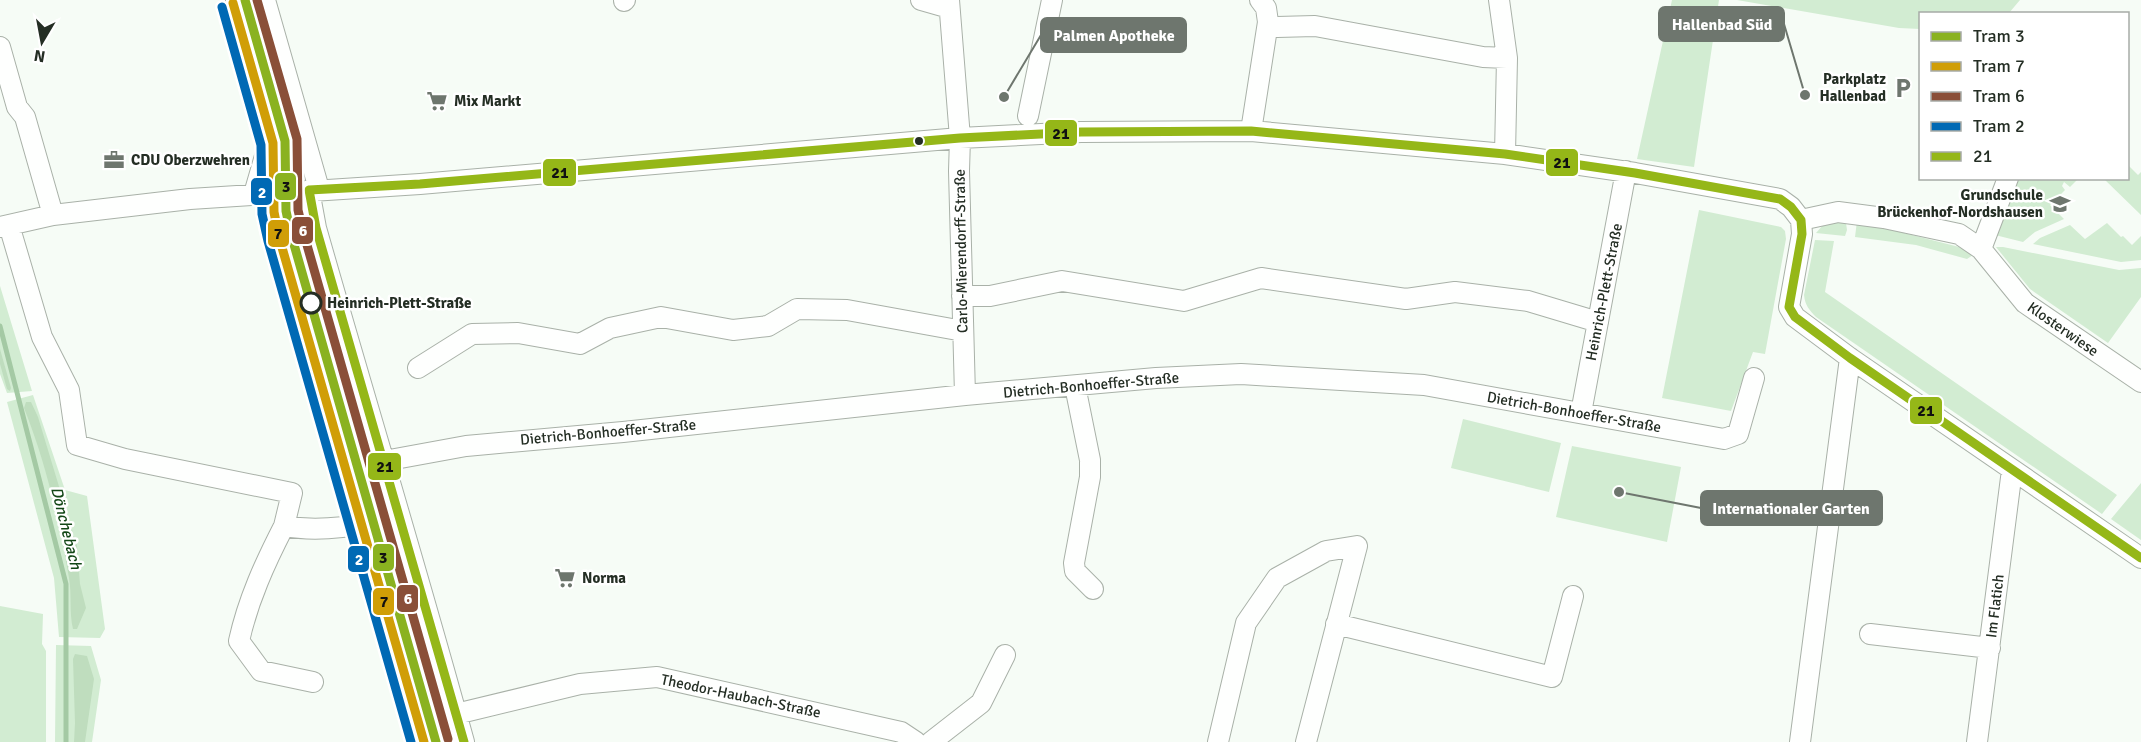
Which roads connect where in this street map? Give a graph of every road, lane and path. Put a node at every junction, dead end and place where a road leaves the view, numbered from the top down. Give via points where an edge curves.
1 (236, 0) edge
2 (265, 0) edge
3 (921, 0) edge
4 (1052, 0) edge
5 (1260, 0) edge
6 (1499, 0) edge
7 (949, 4) edge
8 (1268, 26) junction
9 (0, 47) edge
10 (1507, 58) junction
11 (1028, 116) dead end
12 (1251, 132) junction
13 (960, 138) junction
14 (1505, 154) junction
15 (1626, 171) junction
16 (2007, 180) edge
17 (314, 189) junction
18 (254, 194) junction
19 (53, 215) junction
20 (1801, 220) junction
21 (5, 226) edge
22 (1981, 249) junction
23 (962, 296) junction
24 (1598, 322) junction
25 (963, 332) junction
26 (1850, 358) junction
27 (418, 368) dead end
28 (1754, 378) dead end
29 (2141, 382) edge
30 (1075, 386) junction
31 (965, 395) junction
32 (1581, 412) junction
33 (384, 461) junction
34 (2012, 470) junction
35 (399, 517) junction
36 (284, 526) junction
37 (2141, 558) edge
38 (1093, 589) dead end
39 (1573, 596) dead end
40 (1336, 624) junction
41 (1870, 634) dead end
42 (1990, 648) junction
43 (1005, 655) dead end
44 (314, 682) dead end
45 (456, 714) junction
46 (464, 742) edge
47 (916, 742) edge
48 (931, 742) edge
49 (1218, 742) edge
50 (1306, 742) edge
51 (1800, 742) edge
52 (1977, 742) edge

1 - 18 street via 272,125
2 - 17 street
3 - 7 street
4 - 11 street
5 - 8 street via 1266,8
6 - 10 street
7 - 13 street, Carlo-Mierendorff-Straße
8 - 10 street via 1315,26
8 - 12 street
9 - 19 street
10 - 14 street
12 - 13 street via 1081,132
12 - 14 street
13 - 17 street via 431,183
13 - 23 street, Carlo-Mierendorff-Straße
14 - 15 street
15 - 20 street via 1780,199
15 - 24 street, Heinrich-Plett-Straße
16 - 22 street
17 - 18 street
17 - 33 street via 316,228
18 - 19 street
19 - 21 street
20 - 22 street, Klosterwiese via 1838,213 1884,218 1959,234
20 - 26 street via 1789,307 1795,317
21 - 36 street via 42,337 69,390 77,445 125,459 292,493
22 - 29 street, Klosterwiese via 2025,303
23 - 24 street via 990,296 1062,281 1184,301 1261,278 1406,299 1455,292 1476,294 1528,301
23 - 25 street, Carlo-Mierendorff-Straße
24 - 32 street, Heinrich-Plett-Straße
25 - 27 street via 847,310 797,309 768,326 733,330 661,317 610,328 580,344 518,333 472,334
25 - 31 street, Carlo-Mierendorff-Straße
26 - 34 street
26 - 51 street
28 - 32 street, Dietrich-Bonhoeffer-Straße via 1738,434 1724,439
30 - 31 street, Dietrich-Bonhoeffer-Straße
30 - 32 street, Dietrich-Bonhoeffer-Straße via 1241,374 1344,379 1424,385
30 - 38 street via 1090,468 1074,563 1075,571
31 - 33 street, Dietrich-Bonhoeffer-Straße via 466,446
33 - 35 street
34 - 37 street
34 - 42 street, Im Flatich
35 - 36 street via 353,526
35 - 45 street
36 - 44 street via 253,592 239,641 261,671
39 - 40 street via 1552,677
40 - 49 street via 1357,546 1326,551 1277,578 1246,623
40 - 50 street
41 - 42 street
42 - 52 street, Im Flatich
43 - 48 street via 981,703
45 - 46 street
45 - 47 street, Theodor-Haubach-Straße via 580,684 657,677 901,732

